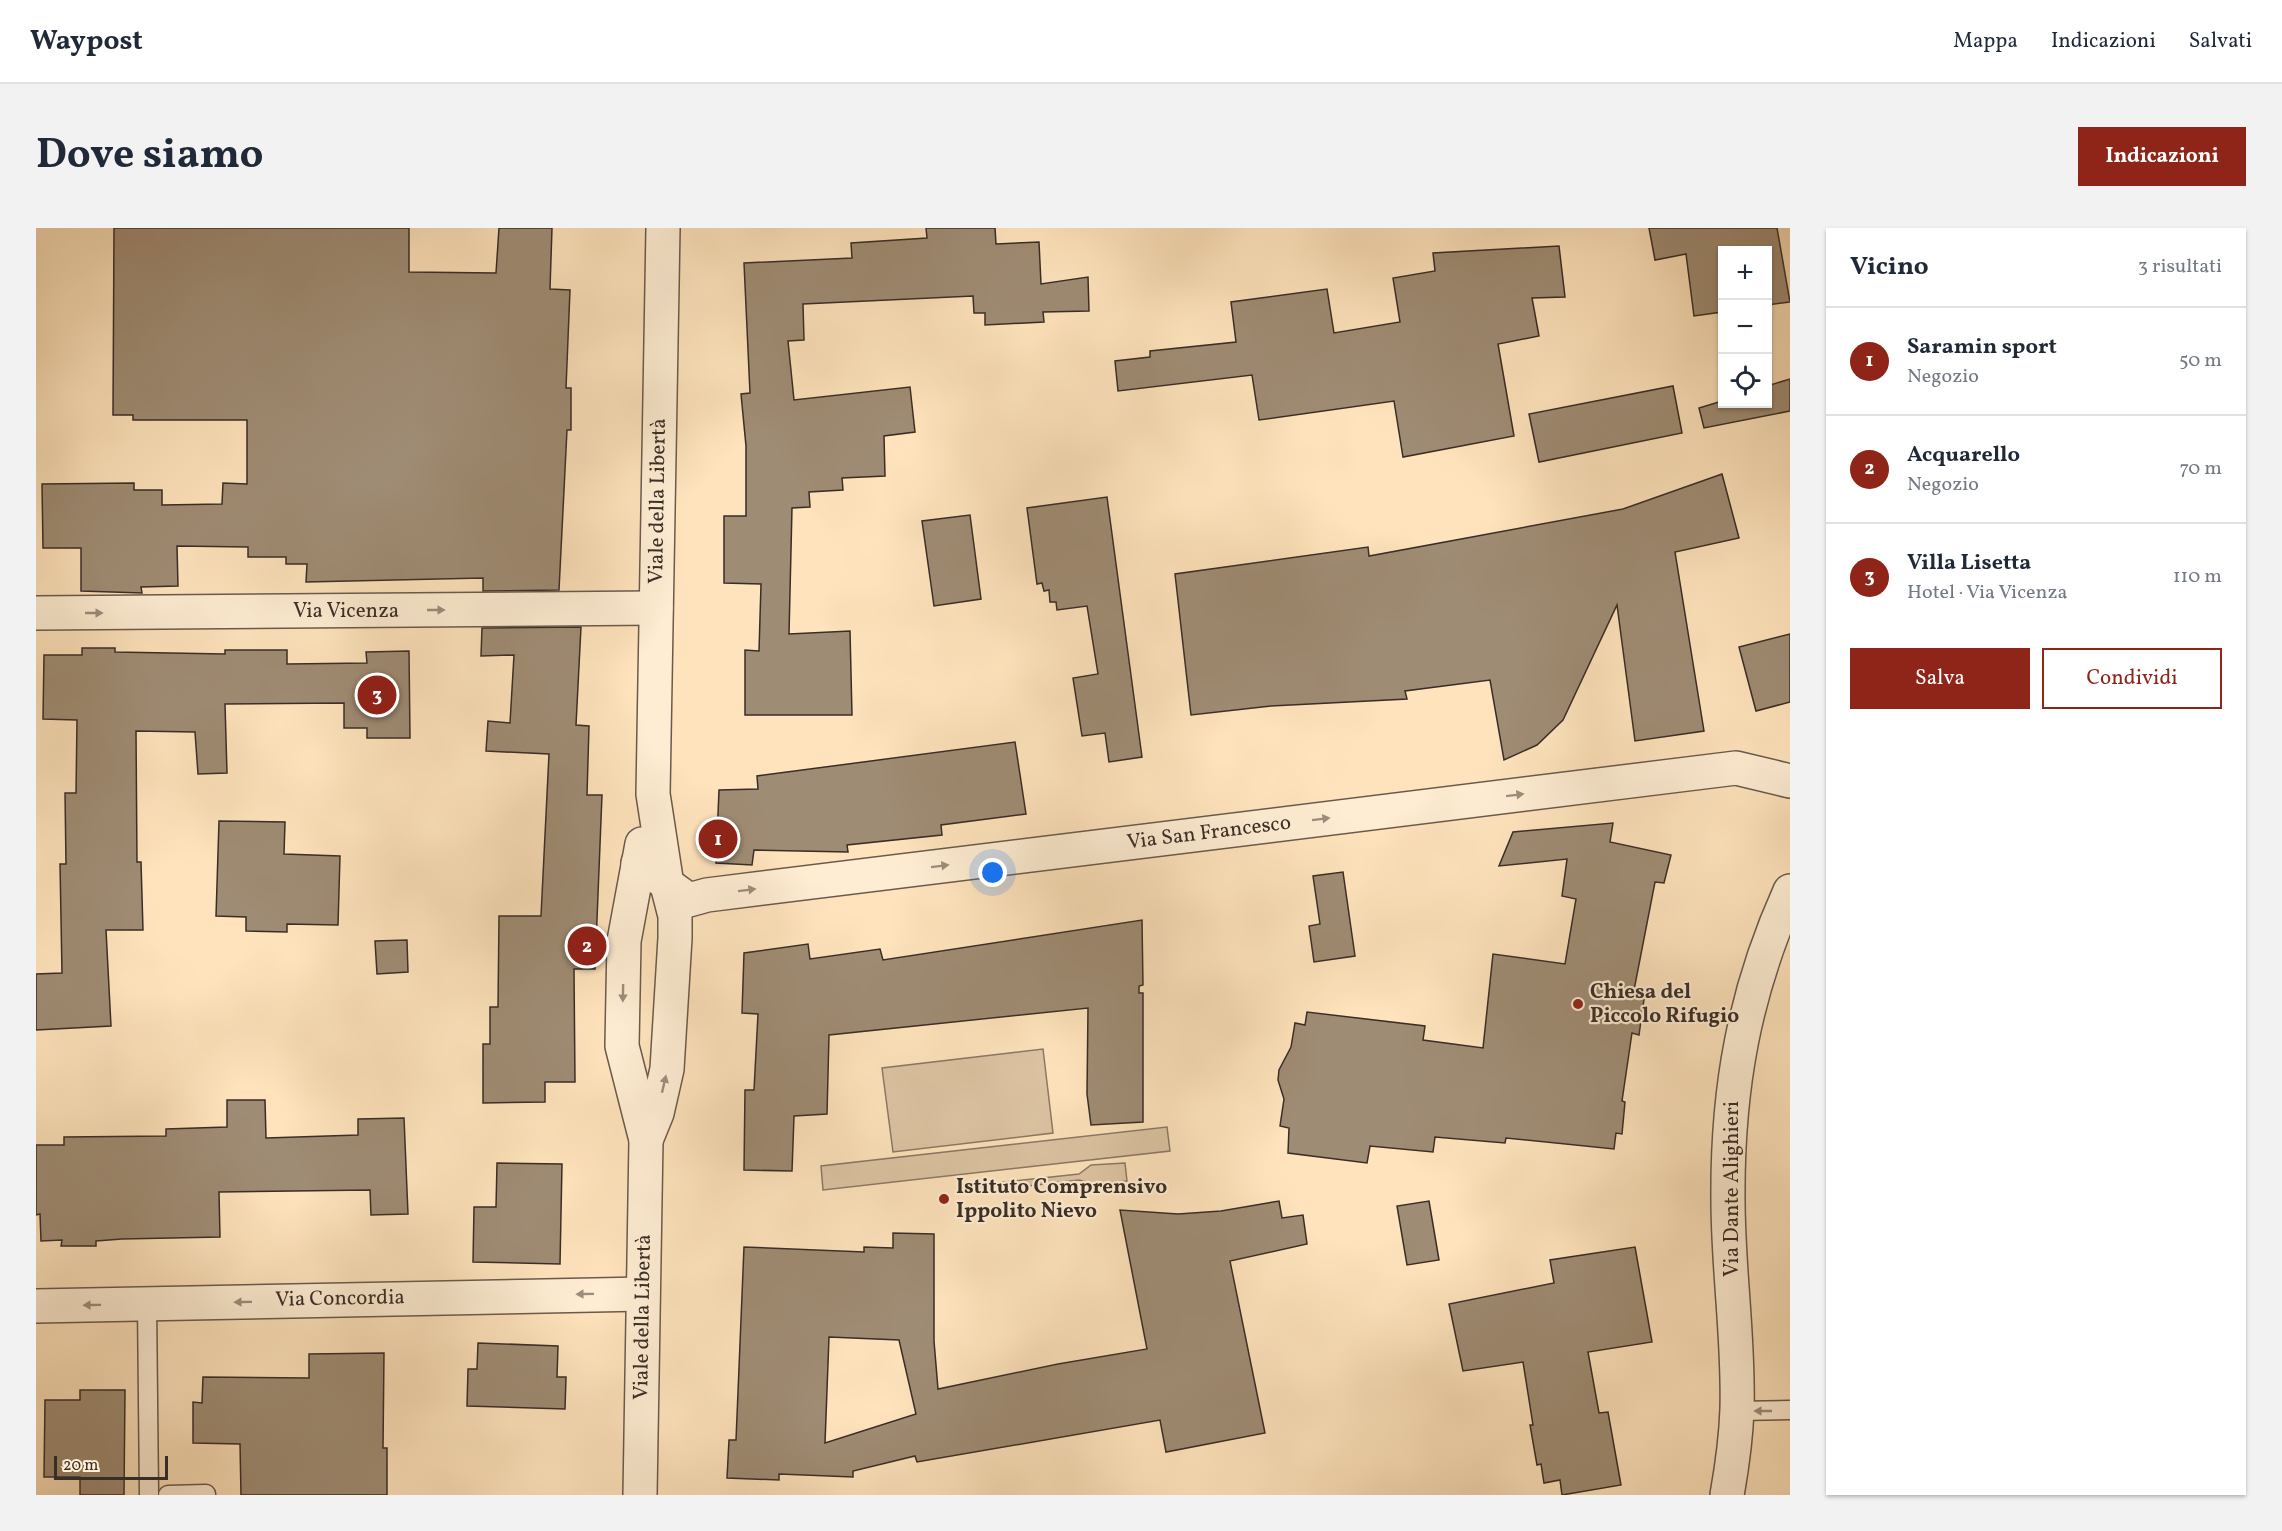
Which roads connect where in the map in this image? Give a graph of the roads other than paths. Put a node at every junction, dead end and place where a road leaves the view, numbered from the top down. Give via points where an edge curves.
1 (663, 228) edge
2 (656, 608) junction
3 (36, 613) edge
4 (1790, 781) edge
5 (653, 784) junction
6 (638, 863) junction
7 (1790, 891) edge
8 (677, 900) junction
9 (646, 1140) junction
10 (643, 1294) junction
11 (147, 1304) junction
12 (36, 1306) edge
13 (1790, 1410) edge
14 (1737, 1411) junction
15 (206, 1494) edge
16 (149, 1495) edge
17 (168, 1495) edge
18 (640, 1495) edge
19 (1727, 1495) edge

1 - 2 street, Viale della Libertà
3 -> 2 street, Via Vicenza
2 - 5 street, Viale della Libertà
8 -> 4 street, Via San Francesco via 1736,768
5 - 6 street, Viale della Libertà
5 - 8 street, Viale della Libertà
6 - 8 street
6 -> 9 street, Viale della Libertà via 624,940 622,1046
7 - 14 street, Via Dante Alighieri via 1751,993 1731,1094 1728,1200
9 -> 8 street, Viale della Libertà via 667,1069
9 - 10 street, Viale della Libertà
10 -> 11 street, Via Concordia
10 - 18 street, Viale della Libertà
11 -> 12 street, Via Concordia
11 - 16 lane
13 -> 14 lane
14 - 19 street, Via Dante Alighieri
15 - 17 lane

